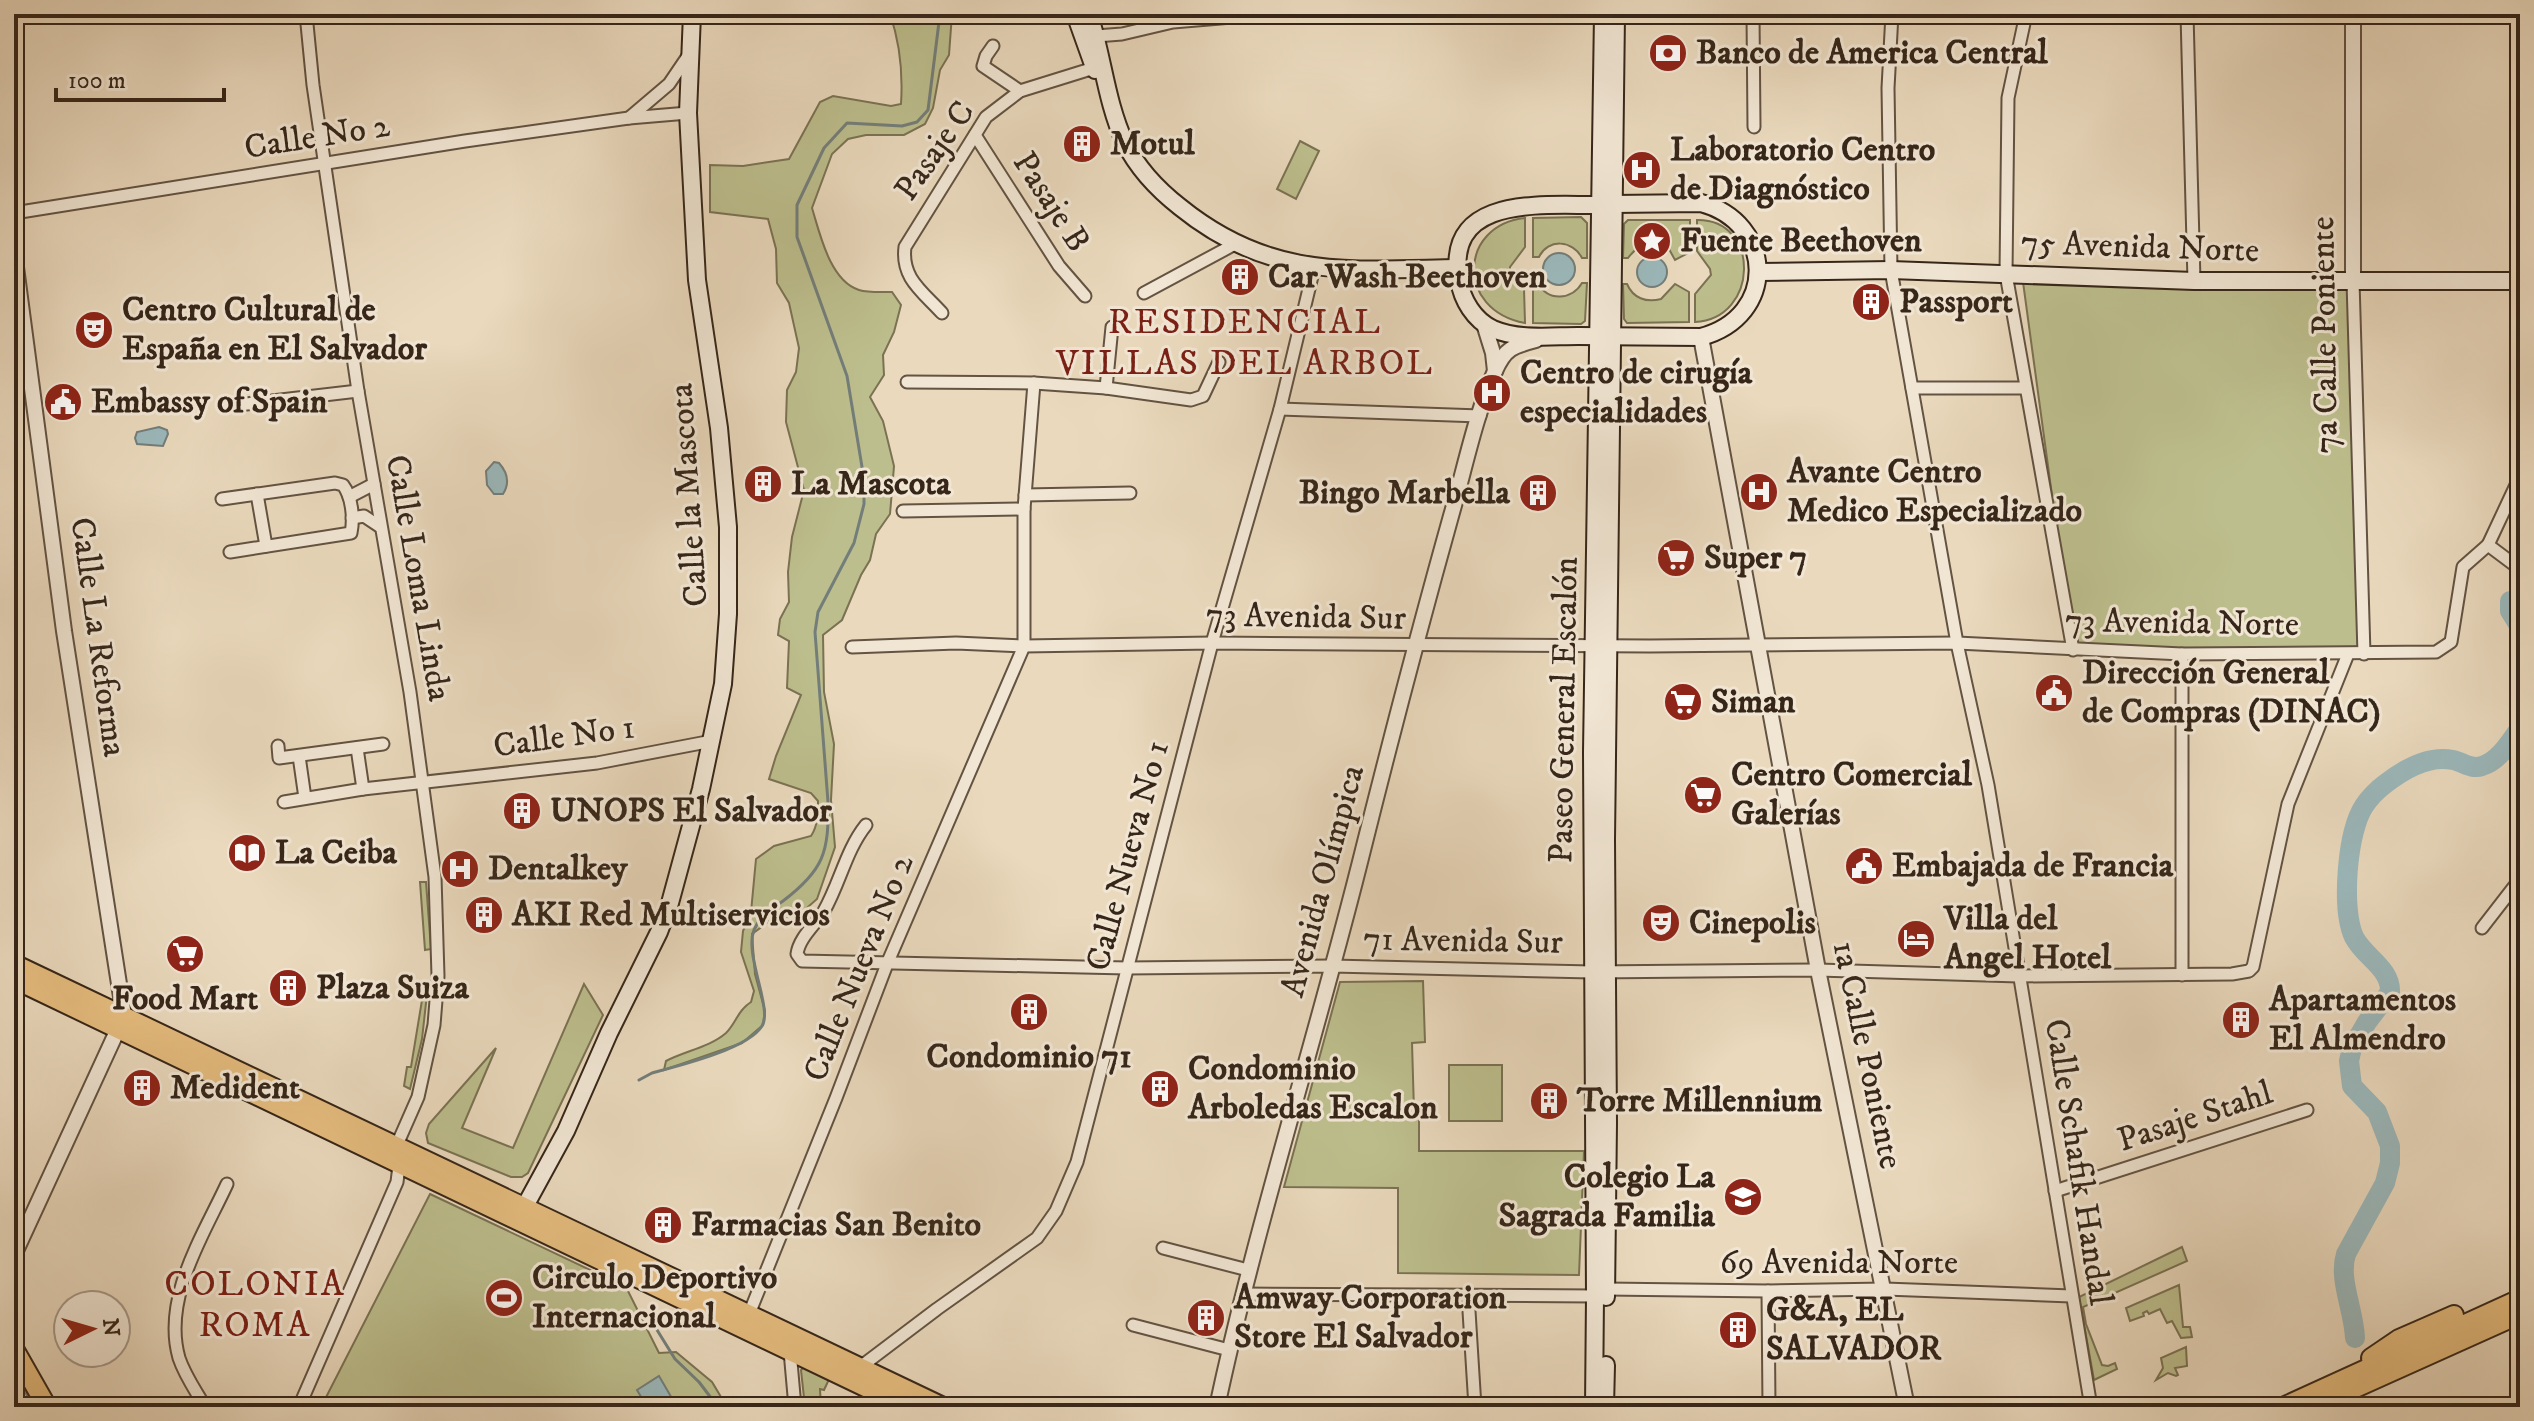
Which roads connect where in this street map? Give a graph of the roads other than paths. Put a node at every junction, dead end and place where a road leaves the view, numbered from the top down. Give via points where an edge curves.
1 (306, 14) edge
2 (692, 14) edge
3 (1075, 14) edge
4 (1089, 14) edge
5 (1244, 14) edge
6 (1603, 14) edge
7 (1616, 14) edge
8 (1753, 14) edge
9 (1892, 14) edge
10 (2026, 14) edge
11 (2187, 14) edge
12 (2353, 14) edge
13 (1096, 36) junction
14 (993, 46) dead end
15 (688, 55) junction
16 (1094, 68) junction
17 (2520, 70) edge
18 (1020, 91) junction
19 (1108, 96) junction
20 (688, 113) junction
21 (629, 118) junction
22 (1754, 127) dead end
23 (975, 135) junction
24 (326, 164) junction
25 (1606, 204) junction
26 (14, 213) edge
27 (1235, 244) junction
28 (14, 252) edge
29 (1314, 268) junction
30 (1457, 268) junction
31 (1891, 270) junction
32 (1758, 272) junction
33 (2006, 274) junction
34 (2194, 281) junction
35 (2353, 281) junction
36 (2520, 281) edge
37 (1144, 293) dead end
38 (1085, 296) dead end
39 (942, 313) dead end
40 (1484, 324) junction
41 (1112, 327) dead end
42 (1548, 336) junction
43 (1604, 336) junction
44 (1701, 337) junction
45 (1219, 362) dead end
46 (1495, 372) junction
47 (907, 382) dead end
48 (1034, 383) junction
49 (1106, 388) junction
50 (1912, 388) junction
51 (2025, 388) junction
52 (358, 391) junction
53 (238, 405) dead end
54 (1280, 409) junction
55 (1480, 416) junction
56 (374, 484) junction
57 (1130, 493) dead end
58 (257, 494) junction
59 (1025, 495) junction
60 (349, 497) junction
61 (222, 499) dead end
62 (1024, 509) junction
63 (903, 511) dead end
64 (352, 518) junction
65 (379, 526) junction
66 (2488, 545) junction
67 (266, 546) junction
68 (230, 552) dead end
69 (2520, 569) edge
70 (1212, 643) junction
71 (1957, 643) junction
72 (1024, 646) junction
73 (1415, 646) junction
74 (1602, 646) junction
75 (1759, 646) junction
76 (852, 647) dead end
77 (2073, 650) junction
78 (2182, 654) junction
79 (2348, 654) junction
80 (2364, 654) junction
81 (712, 741) junction
82 (383, 744) dead end
83 (278, 746) dead end
84 (357, 748) junction
85 (299, 756) junction
86 (424, 784) junction
87 (363, 789) junction
88 (305, 798) junction
89 (284, 802) dead end
90 (866, 825) dead end
91 (2520, 879) edge
92 (2482, 928) dead end
93 (14, 964) edge
94 (887, 964) junction
95 (1332, 966) junction
96 (1127, 968) junction
97 (1818, 970) junction
98 (1598, 972) junction
99 (2182, 975) junction
100 (2019, 976) junction
101 (14, 979) edge
102 (122, 1022) junction
103 (2307, 1110) dead end
104 (398, 1156) junction
105 (227, 1184) dead end
106 (2055, 1191) junction
107 (521, 1214) junction
108 (1163, 1248) dead end
109 (14, 1255) edge
110 (1248, 1270) junction
111 (1885, 1289) junction
112 (2520, 1289) edge
113 (1768, 1291) junction
114 (1601, 1292) junction
115 (1243, 1294) junction
116 (1468, 1295) junction
117 (2071, 1296) junction
118 (2520, 1299) edge
119 (749, 1314) junction
120 (2520, 1314) edge
121 (1133, 1325) dead end
122 (2520, 1328) edge
123 (14, 1349) edge
124 (1229, 1350) junction
125 (790, 1351) junction
126 (859, 1368) junction
127 (14, 1370) edge
128 (2360, 1378) junction
129 (35, 1407) edge
130 (47, 1407) edge
131 (205, 1407) edge
132 (299, 1407) edge
133 (795, 1407) edge
134 (907, 1407) edge
135 (943, 1407) edge
136 (1217, 1407) edge
137 (1475, 1407) edge
138 (1594, 1407) edge
139 (1605, 1407) edge
140 (1769, 1407) edge
141 (1907, 1407) edge
142 (2091, 1407) edge
143 (2283, 1407) edge
144 (2313, 1407) edge

1 - 24 street, Calle Loma Linda
2 - 15 main road, Calle la Mascota
3 - 16 main road
4 - 13 main road
5 - 13 street
6 - 25 main road, Paseo General Escalón
7 - 25 main road, Paseo General Escalón
8 - 22 street
9 - 31 street, Calle Schafik Handal
10 - 33 street via 2008,98
11 - 34 street
12 - 35 street, 7a Calle Poniente
13 - 19 main road
14 - 18 street via 983,66
15 - 20 main road, Calle la Mascota
15 - 21 street via 669,84
16 - 18 street, Pasaje C
16 - 19 main road
17 - 36 street
18 - 23 street, Pasaje C via 986,117
19 - 27 main road via 1126,144 1149,180 1203,226
20 - 21 street, Calle No 2
20 - 81 main road, Calle la Mascota via 697,280 729,538 724,669
21 - 24 street, Calle No 2
23 - 38 street, Pasaje B via 1059,266
23 - 39 street, Pasaje C via 905,247 906,272
24 - 26 street, Calle No 2
24 - 52 street, Calle Loma Linda
25 - 30 main road via 1492,212 1472,225 1460,246
25 - 32 main road via 1714,207 1740,224
25 - 43 main road, Paseo General Escalón
27 - 29 main road
27 - 37 street
28 - 102 street, Calle La Reforma
29 - 30 main road
29 - 54 street, Calle Nueva No 1
30 - 40 main road via 1470,309
31 - 32 main road, 75 Avenida Norte
31 - 33 main road, 75 Avenida Norte
31 - 50 street, Calle Schafik Handal
32 - 44 main road via 1755,292 1740,318 1721,332
33 - 34 main road, 75 Avenida Norte
33 - 51 street
34 - 35 main road, 75 Avenida Norte
35 - 36 main road, 75 Avenida Norte
35 - 80 street, 7a Calle Poniente
36 - 66 street via 2517,483
40 - 42 main road via 1514,336
40 - 46 street
41 - 49 street
42 - 43 main road
42 - 46 street, Avenida Olímpica via 1512,347
43 - 44 main road
43 - 74 main road, Paseo General Escalón
44 - 75 street, 1a Calle Poniente
45 - 49 street via 1203,396 1191,400
46 - 55 street, Avenida Olímpica
47 - 48 street
48 - 49 street
48 - 59 street
50 - 51 street
50 - 71 street, Calle Schafik Handal
51 - 77 street
52 - 53 street
52 - 56 street, Calle Loma Linda
54 - 55 street
54 - 70 street, Calle Nueva No 1
55 - 73 street, Avenida Olímpica
56 - 60 street
56 - 65 street, Calle Loma Linda
57 - 59 street
58 - 60 street via 335,483 343,485
58 - 61 street
58 - 67 street
59 - 62 street
60 - 64 street
62 - 63 street
62 - 72 street
64 - 65 street via 364,516
64 - 67 street via 351,533
65 - 86 street, Calle Loma Linda
66 - 69 street
66 - 80 street, 73 Avenida Norte via 2463,567 2451,642 2445,648
67 - 68 street
70 - 72 street, 73 Avenida Sur
70 - 73 street, 73 Avenida Sur
70 - 96 street, Calle Nueva No 1
71 - 75 street, 73 Avenida Norte
71 - 77 street, 73 Avenida Norte
71 - 100 street, Calle Schafik Handal via 1988,785
72 - 76 street, 73 Avenida Sur
72 - 94 street, Calle Nueva No 2
73 - 74 street, 73 Avenida Sur
73 - 95 street, Avenida Olímpica
74 - 75 street, 73 Avenida Sur
74 - 98 main road, Paseo General Escalón
75 - 97 street, 1a Calle Poniente
77 - 78 street, 73 Avenida Norte
78 - 79 street, 73 Avenida Norte
78 - 99 street
79 - 80 street, 73 Avenida Norte
79 - 99 street, 71 Avenida Sur via 2288,804 2253,967 2221,975
81 - 86 street, Calle No 1 via 597,763
81 - 107 main road, Calle la Mascota via 659,932
82 - 84 street
83 - 85 street via 279,758
84 - 85 street
84 - 87 street
85 - 88 street
86 - 87 street, Calle No 1
86 - 104 street, Calle Loma Linda via 436,893 437,997 429,1054
87 - 88 street, Calle No 1
88 - 89 street, Calle No 1
90 - 94 street, 71 Avenida Sur via 797,954 809,962
91 - 92 street
93 - 102 highway
94 - 96 street, 71 Avenida Sur
94 - 119 street, Calle Nueva No 2
95 - 96 street, 71 Avenida Sur
95 - 98 street, 71 Avenida Sur
95 - 110 street, Avenida Olímpica
96 - 126 street, Calle Nueva No 1 via 1077,1162 1056,1211 1037,1238
97 - 98 street, 71 Avenida Sur
97 - 100 street, 71 Avenida Sur
97 - 111 street, 1a Calle Poniente
98 - 114 main road, Paseo General Escalón via 1608,1109
99 - 100 street, 71 Avenida Sur
100 - 106 street, Calle Schafik Handal
101 - 102 highway
102 - 104 highway
102 - 109 street
103 - 106 street, Pasaje Stahl
104 - 107 highway
104 - 132 street, Calle Loma Linda via 397,1182
105 - 131 street via 185,1274 177,1313 178,1354
106 - 117 street, Calle Schafik Handal
107 - 119 highway
107 - 125 highway
108 - 110 street
110 - 115 street, Avenida Olímpica
111 - 113 street, 69 Avenida Norte
111 - 117 street, 69 Avenida Norte
111 - 141 street, 1a Calle Poniente
112 - 128 highway via 2399,1339 2382,1349
113 - 114 street, 69 Avenida Norte
113 - 140 street
114 - 116 street, 69 Avenida Norte
114 - 138 main road, Paseo General Escalón
114 - 139 main road, Paseo General Escalón
115 - 116 street, 69 Avenida Norte
115 - 124 street, Avenida Olímpica
116 - 137 street
117 - 142 street, Calle Schafik Handal
118 - 128 highway
119 - 126 highway
120 - 128 highway
121 - 124 street
122 - 128 highway via 2406,1375
123 - 130 highway
124 - 136 street, Avenida Olímpica
125 - 133 street
125 - 134 highway
126 - 135 highway
127 - 129 highway
128 - 143 highway
128 - 144 highway

